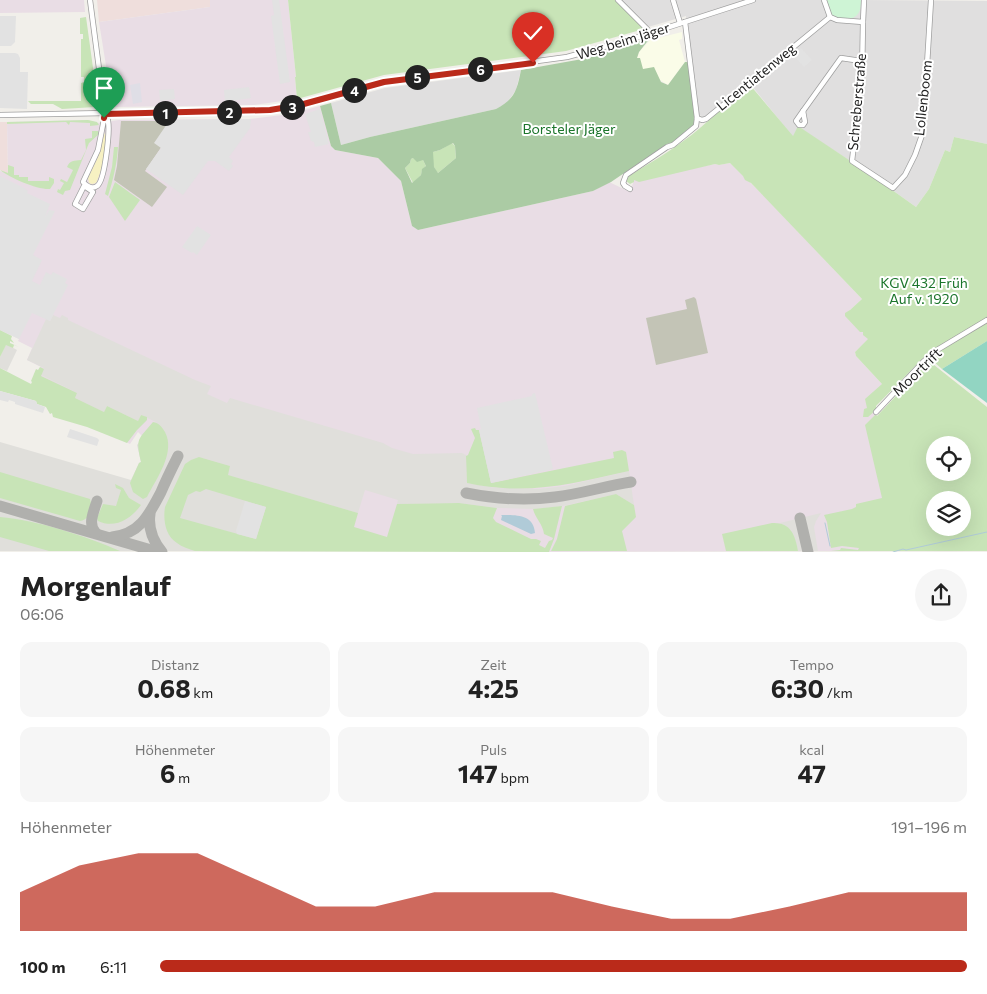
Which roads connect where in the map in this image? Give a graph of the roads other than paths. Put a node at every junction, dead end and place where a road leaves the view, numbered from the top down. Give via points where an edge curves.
1 (90, 0) edge
2 (618, 0) edge
3 (673, 0) edge
4 (753, 0) edge
5 (824, 0) edge
6 (864, 0) edge
7 (931, 0) edge
8 (830, 17) junction
9 (864, 22) junction
10 (682, 23) junction
11 (651, 33) junction
12 (861, 61) junction
13 (802, 111) dead end
14 (105, 114) junction
15 (0, 115) edge
16 (697, 118) junction
17 (894, 188) joint
18 (630, 189) dead end
19 (83, 209) joint
20 (987, 320) edge
21 (876, 412) dead end

1 - 14 street
2 - 11 street
3 - 10 street
4 - 10 street, Weg beim Jäger
5 - 8 street
6 - 9 street, Schreberstraße
7 - 17 street, Lollenboom via 922,135 915,155
8 - 9 street
8 - 16 street, Licentiatenweg via 706,119
9 - 12 street, Schreberstraße
10 - 11 street, Weg beim Jäger
10 - 16 street
11 - 14 street, Weg beim Jäger via 567,57 393,80 270,110
12 - 13 street via 841,58
12 - 17 street, Schreberstraße via 852,161
14 - 14 street via 98,150 83,182 91,188 100,184 105,165 109,128
14 - 15 street, Weg beim Jäger
16 - 18 street via 696,126 673,145 626,175 623,183
19 - 19 street via 75,204 84,186 93,192
20 - 21 street, Moortrift via 936,350

